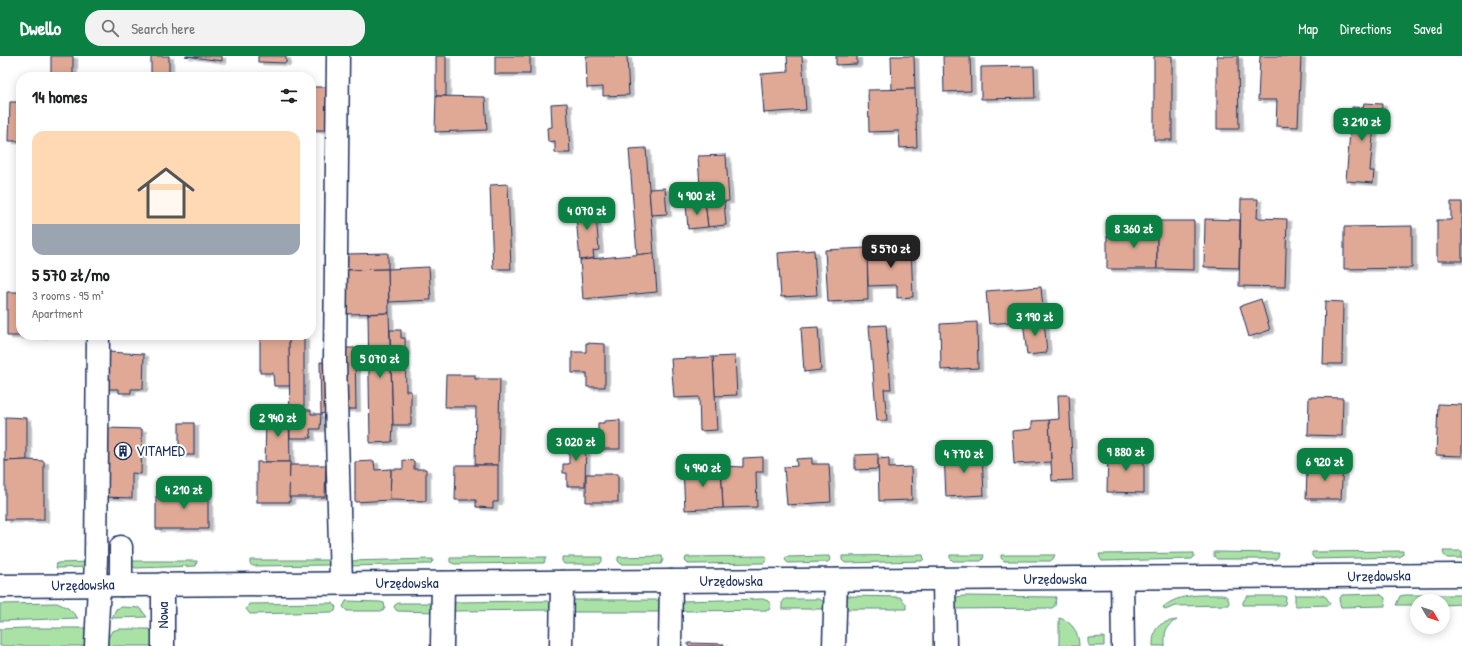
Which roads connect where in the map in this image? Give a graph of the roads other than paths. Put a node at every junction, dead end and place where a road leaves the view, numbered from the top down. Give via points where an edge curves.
1 (338, 56) edge
2 (98, 340) edge
3 (121, 548) dead end
4 (1462, 575) edge
5 (1122, 578) junction
6 (944, 579) junction
7 (836, 580) junction
8 (671, 581) junction
9 (562, 582) junction
10 (341, 583) junction
11 (443, 583) junction
12 (163, 584) junction
13 (97, 585) junction
14 (121, 585) junction
15 (0, 586) edge
16 (96, 646) edge
17 (163, 646) edge
18 (442, 646) edge
19 (560, 646) edge
20 (670, 646) edge
21 (834, 646) edge
22 (945, 646) edge
23 (1123, 646) edge

1 - 10 street via 335,361
2 - 13 street
3 - 14 street
4 - 5 street, Urzędowska
5 - 6 street, Urzędowska
5 - 23 street
6 - 7 street, Urzędowska
6 - 22 street
7 - 8 street, Urzędowska
7 - 21 street
8 - 9 street, Urzędowska
8 - 20 street
9 - 11 street, Urzędowska
9 - 19 street
10 - 11 street, Urzędowska
10 - 12 street, Urzędowska
11 - 18 street
12 - 14 street, Urzędowska
12 - 17 street, Nowa
13 - 14 street, Urzędowska
13 - 15 street, Urzędowska
13 - 16 street

